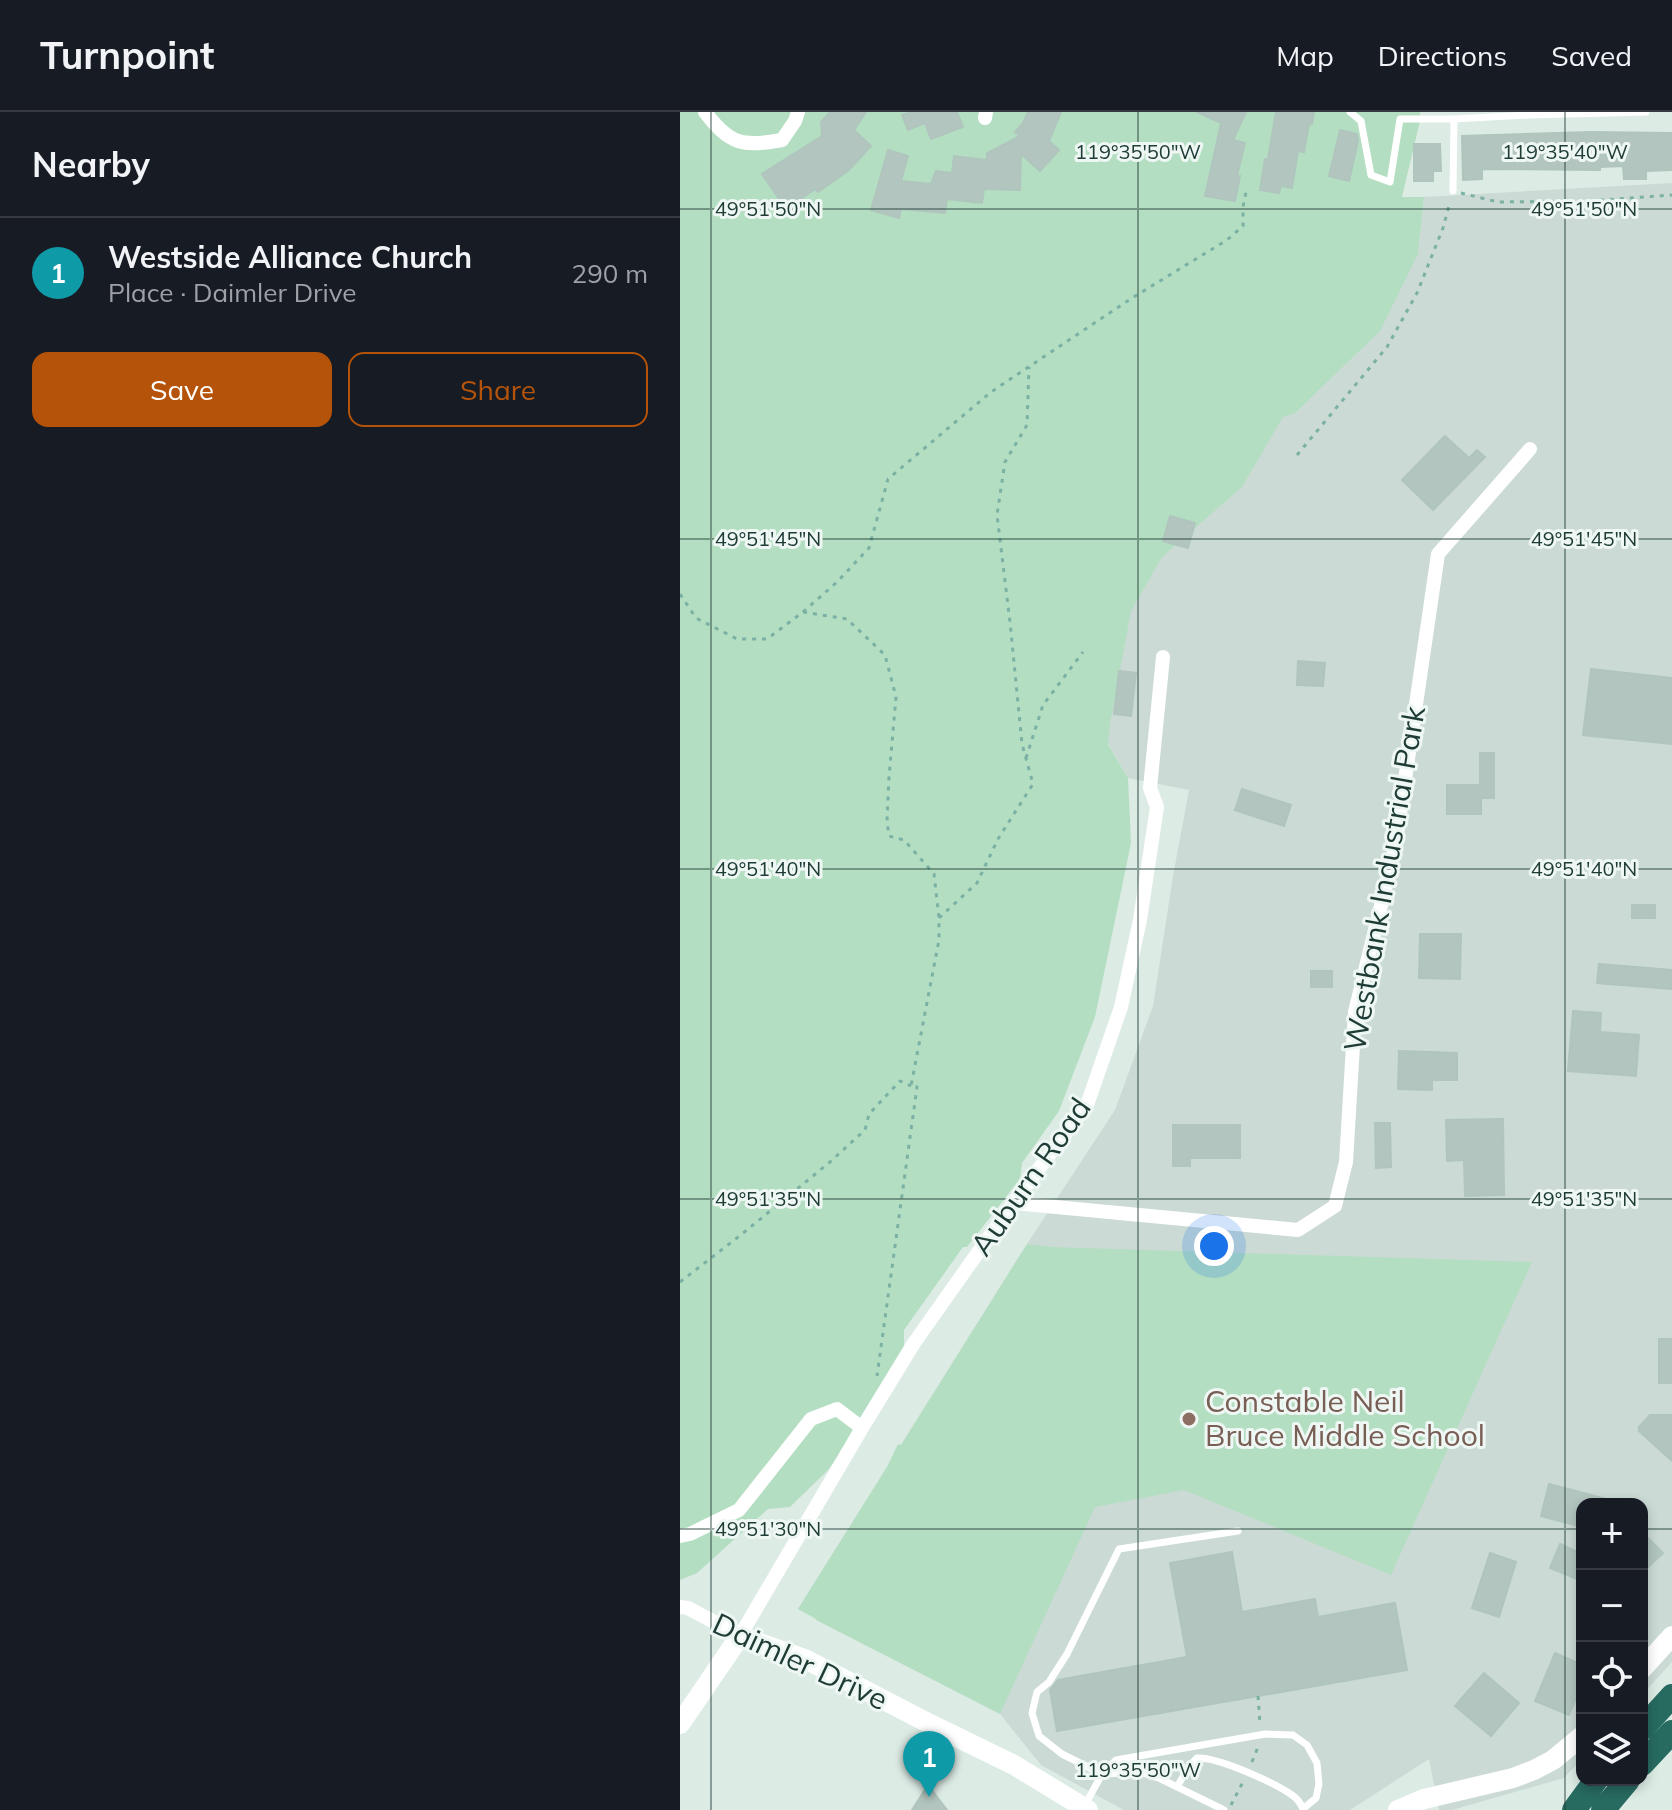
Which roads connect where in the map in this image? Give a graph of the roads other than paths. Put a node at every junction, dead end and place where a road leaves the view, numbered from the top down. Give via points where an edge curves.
1 (705, 112) edge
2 (798, 112) edge
3 (1350, 112) edge
4 (1646, 112) edge
5 (1528, 113) edge
6 (1613, 113) edge
7 (1454, 119) junction
8 (1453, 191) road end
9 (1530, 449) dead end
10 (1163, 657) dead end
11 (1013, 1203) junction
12 (862, 1428) junction
13 (1238, 1531) dead end
14 (680, 1536) edge
15 (680, 1607) edge
16 (740, 1636) junction
17 (1672, 1636) edge
18 (1648, 1662) edge
19 (1672, 1696) edge
20 (1648, 1722) edge
21 (680, 1724) edge
22 (1672, 1732) edge
23 (1576, 1741) edge
24 (1648, 1758) edge
25 (1102, 1774) junction
26 (1592, 1786) edge
27 (1623, 1786) edge
28 (1177, 1787) junction
29 (1086, 1809) edge
30 (1303, 1809) edge
31 (1226, 1810) edge
32 (1398, 1810) edge
33 (1574, 1810) edge
34 (1603, 1810) edge

1 - 2 street via 731,139 754,145 782,140
3 - 7 lane via 1361,121 1371,175 1390,182 1400,119
4 - 6 lane
5 - 6 lane
5 - 7 lane
7 - 8 lane
9 - 11 street, Westbank Industrial Park via 1438,554 1395,848 1355,1012 1346,1162 1335,1206 1298,1230
10 - 11 street, Auburn Road via 1150,788 1157,807 1121,1007 1087,1105
11 - 12 street, Auburn Road via 914,1343
12 - 14 street via 837,1409 811,1419 739,1510
12 - 16 street, Auburn Road
13 - 25 lane via 1119,1549 1067,1654 1037,1692 1032,1713 1039,1736
15 - 16 street, Daimler Drive
16 - 21 street, Auburn Road
16 - 29 street, Daimler Drive via 807,1660 1014,1765
17 - 18 street
19 - 20 highway
22 - 24 highway
23 - 32 street via 1534,1770
25 - 28 lane via 1140,1772
25 - 29 lane
25 - 30 lane via 1116,1760 1261,1734 1293,1735 1307,1745 1317,1763 1316,1798
26 - 33 highway
27 - 34 highway
28 - 30 lane via 1197,1758 1207,1758 1292,1794
28 - 31 lane

